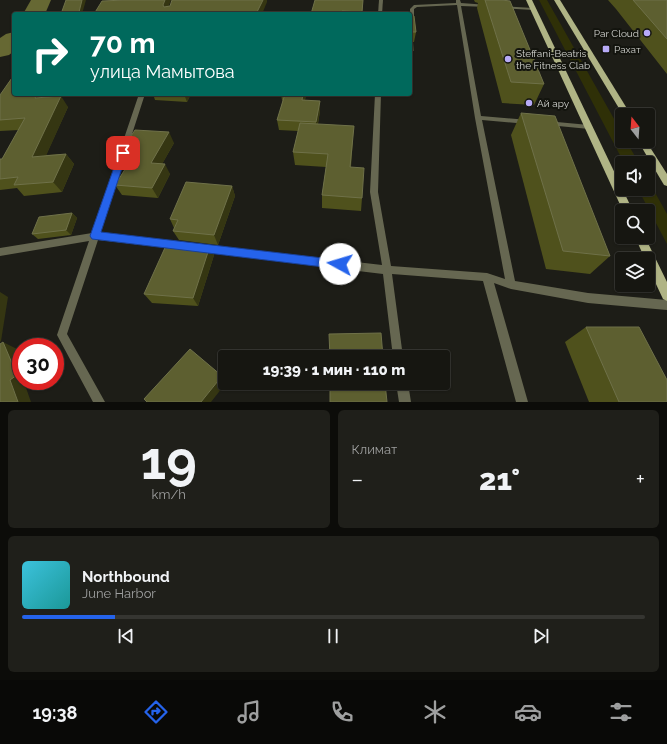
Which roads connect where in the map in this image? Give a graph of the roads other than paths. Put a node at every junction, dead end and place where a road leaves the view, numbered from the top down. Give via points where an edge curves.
1 (381, 0) edge
2 (529, 0) edge
3 (557, 0) edge
4 (459, 2) edge
5 (490, 6) edge
6 (498, 6) edge
7 (533, 8) junction
8 (380, 12) edge
9 (412, 12) edge
10 (141, 96) edge
11 (378, 96) edge
12 (623, 108) edge
13 (478, 118) junction
14 (589, 127) junction
15 (646, 148) edge
16 (667, 182) edge
17 (625, 204) edge
18 (95, 236) junction
19 (643, 244) edge
20 (0, 252) edge
21 (386, 270) junction
22 (487, 277) junction
23 (510, 285) junction
24 (667, 295) edge
25 (667, 305) edge
26 (397, 350) edge
27 (403, 390) edge
28 (99, 402) edge
29 (405, 402) edge
30 (522, 402) edge

1 - 8 street
2 - 7 main road
3 - 12 main road
4 - 5 street
4 - 9 street via 416,6
4 - 13 street
6 - 7 street
7 - 14 main road
10 - 18 street
11 - 21 street via 374,192
13 - 14 street
13 - 23 street
14 - 17 main road
15 - 16 main road
18 - 20 street
18 - 21 street
18 - 28 street via 62,335
19 - 24 main road
21 - 22 street
21 - 26 street
22 - 23 street
22 - 30 street
23 - 25 street via 588,298
27 - 29 street

